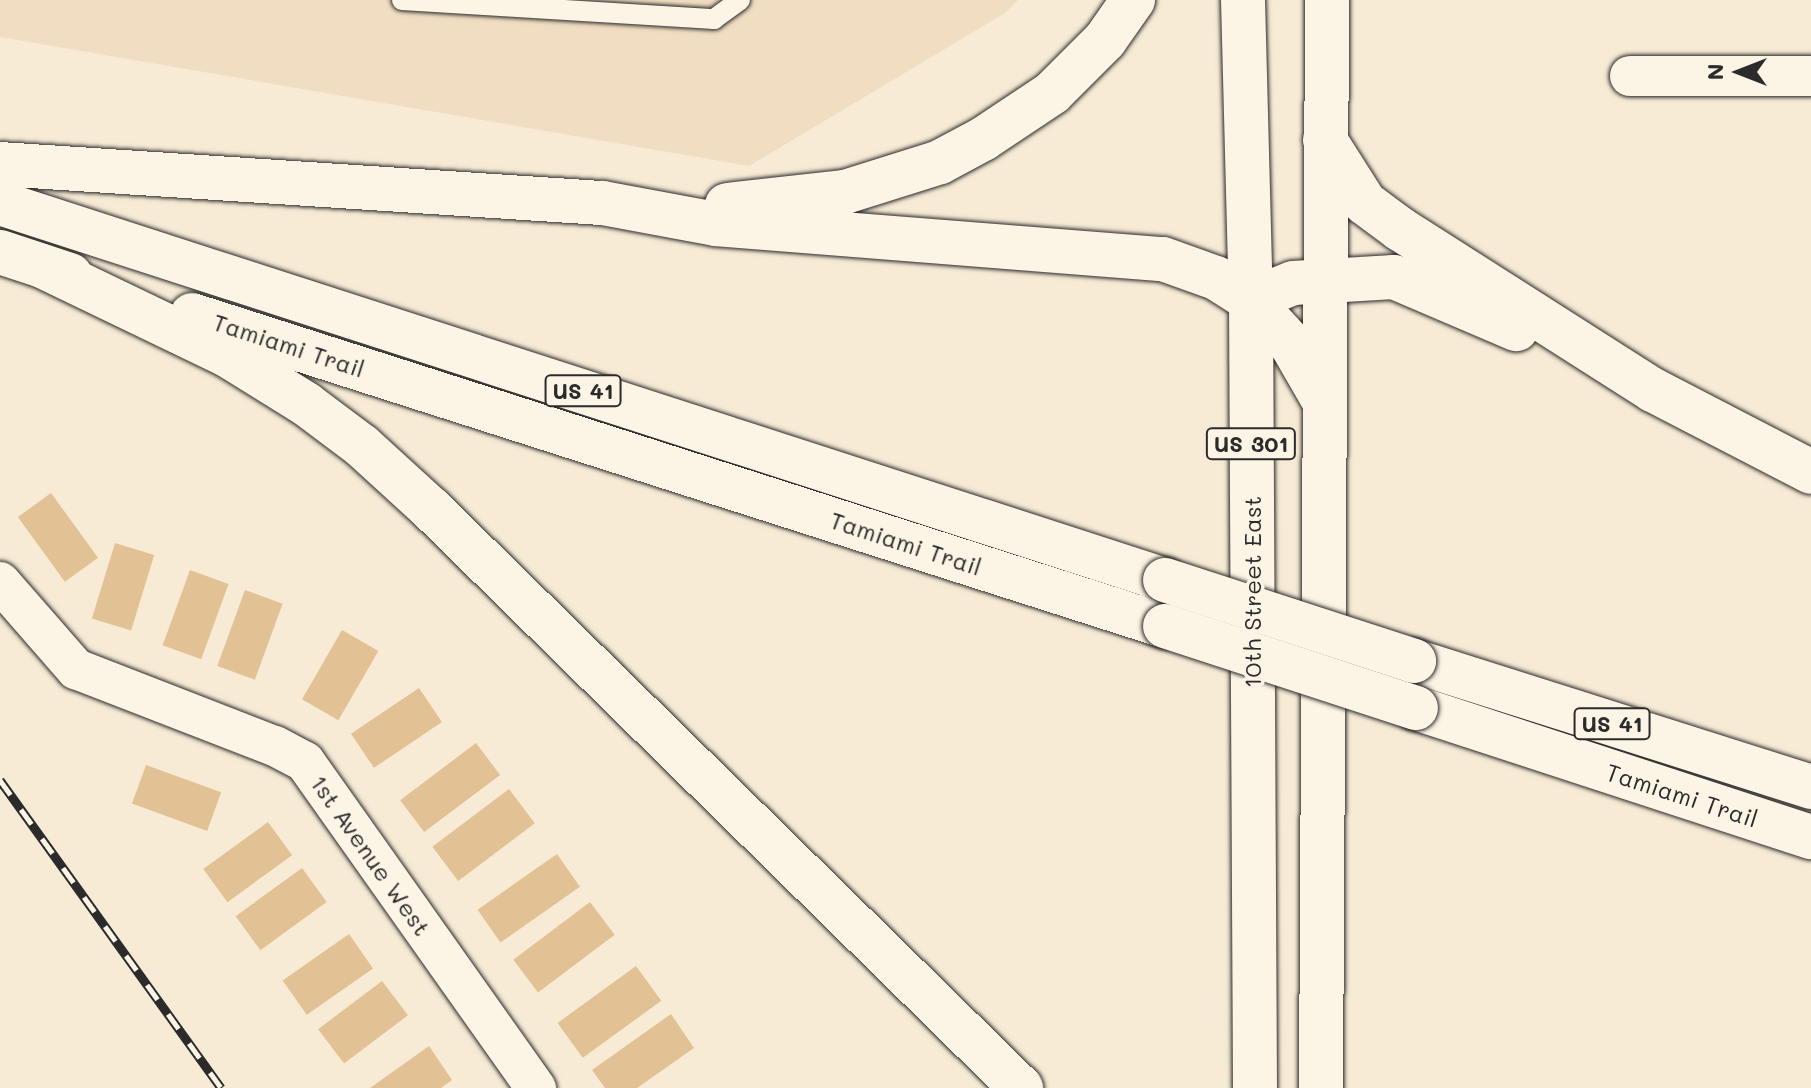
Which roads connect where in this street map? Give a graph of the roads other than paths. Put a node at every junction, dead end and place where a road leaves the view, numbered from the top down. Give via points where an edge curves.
1 (402, 0) edge
2 (740, 0) edge
3 (1133, 0) edge
4 (1243, 0) edge
5 (1327, 0) edge
6 (1630, 76) dead end
7 (1811, 76) edge
8 (1325, 140) junction
9 (0, 164) edge
10 (0, 203) edge
11 (602, 203) junction
12 (0, 252) edge
13 (42, 266) junction
14 (1324, 280) junction
15 (1251, 300) junction
16 (1653, 390) junction
17 (1324, 401) junction
18 (1811, 472) edge
19 (0, 582) edge
20 (1811, 787) edge
21 (1811, 837) edge
22 (536, 1088) edge
23 (1021, 1088) edge
24 (1255, 1088) edge
25 (1321, 1088) edge

1 - 2 lane via 714,19
3 - 11 main road via 1105,40 1052,93 940,162 845,192 805,197 710,206
4 - 15 main road, 10th Street East / US 301
5 - 8 main road
6 - 7 street
8 - 14 main road
8 - 16 main road via 1365,203
9 - 11 main road
10 - 20 main road, Tamiami Trail / US 41, bridge
11 - 15 main road via 715,224 1163,259 1216,278
12 - 13 main road, Tamiami Trail / US 41
13 - 21 main road, Tamiami Trail / US 41, bridge
13 - 23 main road via 227,355 362,446
14 - 15 main road via 1293,283
14 - 16 main road via 1394,277
14 - 17 main road
15 - 17 main road via 1291,344
15 - 24 main road, 10th Street East / US 301
16 - 18 main road
17 - 25 main road
19 - 22 street, 1st Avenue West via 76,669 305,762

